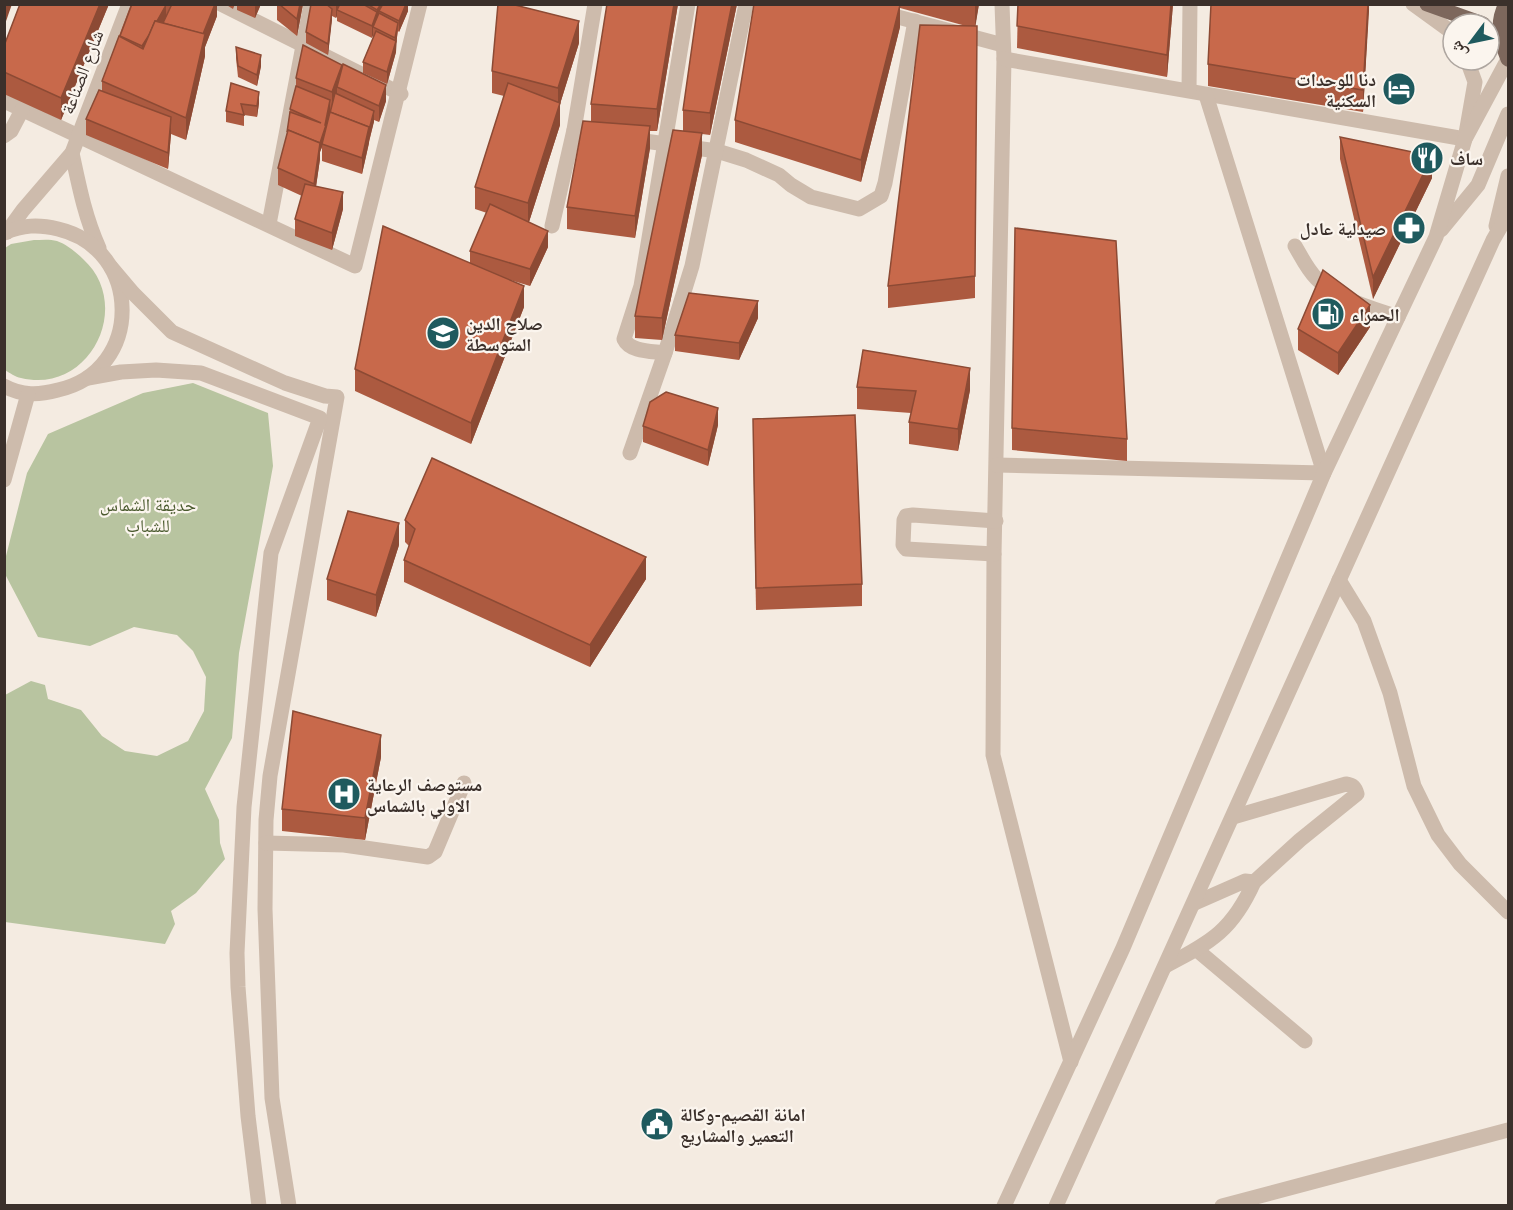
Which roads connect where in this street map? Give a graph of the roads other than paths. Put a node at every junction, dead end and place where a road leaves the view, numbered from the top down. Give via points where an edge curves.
1 (129, 4) edge
2 (221, 4) edge
3 (312, 4) edge
4 (420, 4) edge
5 (595, 4) edge
6 (688, 4) edge
7 (746, 4) edge
8 (849, 4) edge
9 (1002, 4) edge
10 (1190, 4) edge
11 (1413, 4) edge
12 (1427, 4) edge
13 (1450, 12) edge
14 (915, 21) junction
15 (1441, 24) edge
16 (1501, 43) edge
17 (303, 44) junction
18 (1003, 52) junction
19 (1508, 59) edge
20 (1472, 72) edge
21 (1189, 90) junction
22 (399, 93) junction
23 (1206, 94) junction
24 (4, 101) edge
25 (22, 110) junction
26 (1509, 114) edge
27 (574, 130) junction
28 (4, 136) edge
29 (78, 136) junction
30 (1465, 139) junction
31 (664, 144) junction
32 (717, 151) junction
33 (72, 153) junction
34 (1509, 176) edge
35 (1509, 214) edge
36 (269, 224) junction
37 (552, 226) dead end
38 (6, 233) edge
39 (1436, 237) junction
40 (1492, 240) junction
41 (1295, 246) dead end
42 (107, 261) junction
43 (1398, 317) junction
44 (665, 353) junction
45 (88, 378) junction
46 (4, 386) edge
47 (28, 394) junction
48 (630, 453) dead end
49 (997, 465) junction
50 (1324, 473) junction
51 (4, 480) edge
52 (996, 521) junction
53 (994, 555) junction
54 (1340, 580) junction
55 (464, 783) dead end
56 (1233, 817) junction
57 (266, 843) junction
58 (1254, 882) junction
59 (1195, 903) junction
60 (1509, 912) edge
61 (1197, 950) junction
62 (1167, 964) junction
63 (1305, 1041) dead end
64 (1071, 1062) junction
65 (1509, 1130) edge
66 (259, 1206) edge
67 (289, 1206) edge
68 (1004, 1206) edge
69 (1056, 1206) edge
70 (1222, 1206) edge

1 - 29 street, شارع الصناعة
2 - 17 street
3 - 17 street
4 - 22 street
5 - 27 street
6 - 31 street
7 - 32 street
8 - 14 street
9 - 18 street
10 - 21 street
11 - 15 street
12 - 13 main road
14 - 18 street
14 - 32 street via 885,183 881,196 871,203 859,209 811,197 779,175
16 - 19 main road
17 - 22 street
17 - 36 street
18 - 21 street
18 - 49 street
19 - 30 street
20 - 30 street via 1475,81
21 - 23 street
22 - 36 street via 355,266
23 - 30 street
23 - 50 street
24 - 25 street
25 - 28 street
25 - 29 street
26 - 39 street via 1478,185
27 - 31 street
27 - 37 street
29 - 33 street, شارع الصناعة
29 - 36 street
30 - 39 street
31 - 32 street
31 - 44 street via 641,286 624,339 631,348
32 - 44 street via 692,266
33 - 38 street
33 - 42 street via 91,230
34 - 40 street
35 - 40 street
38 - 42 street via 33,225 63,230 84,239
39 - 43 street
40 - 54 street
41 - 43 street via 1316,279 1328,288
42 - 45 street via 122,298 121,327 107,359
42 - 57 street via 172,332 285,383 337,397 270,776
43 - 50 street
44 - 48 street
45 - 47 street via 73,387
45 - 66 street via 156,370 201,373 320,418 271,553 244,807 238,987
46 - 47 street
47 - 51 street
49 - 50 street
49 - 52 street
50 - 64 street via 1124,948
52 - 53 street
52 - 53 street via 914,515 904,520 906,549
53 - 64 street via 993,755
54 - 56 street
54 - 60 street via 1364,621 1390,693 1414,786 1438,835 1460,864
55 - 57 street via 435,852 428,857 344,845
56 - 58 street via 1346,784 1352,785 1357,794
56 - 59 street
57 - 67 street via 272,1098
58 - 59 street via 1245,881
58 - 61 street via 1236,915
59 - 62 street
61 - 62 street
61 - 63 street
62 - 69 street
64 - 68 street
65 - 70 street

